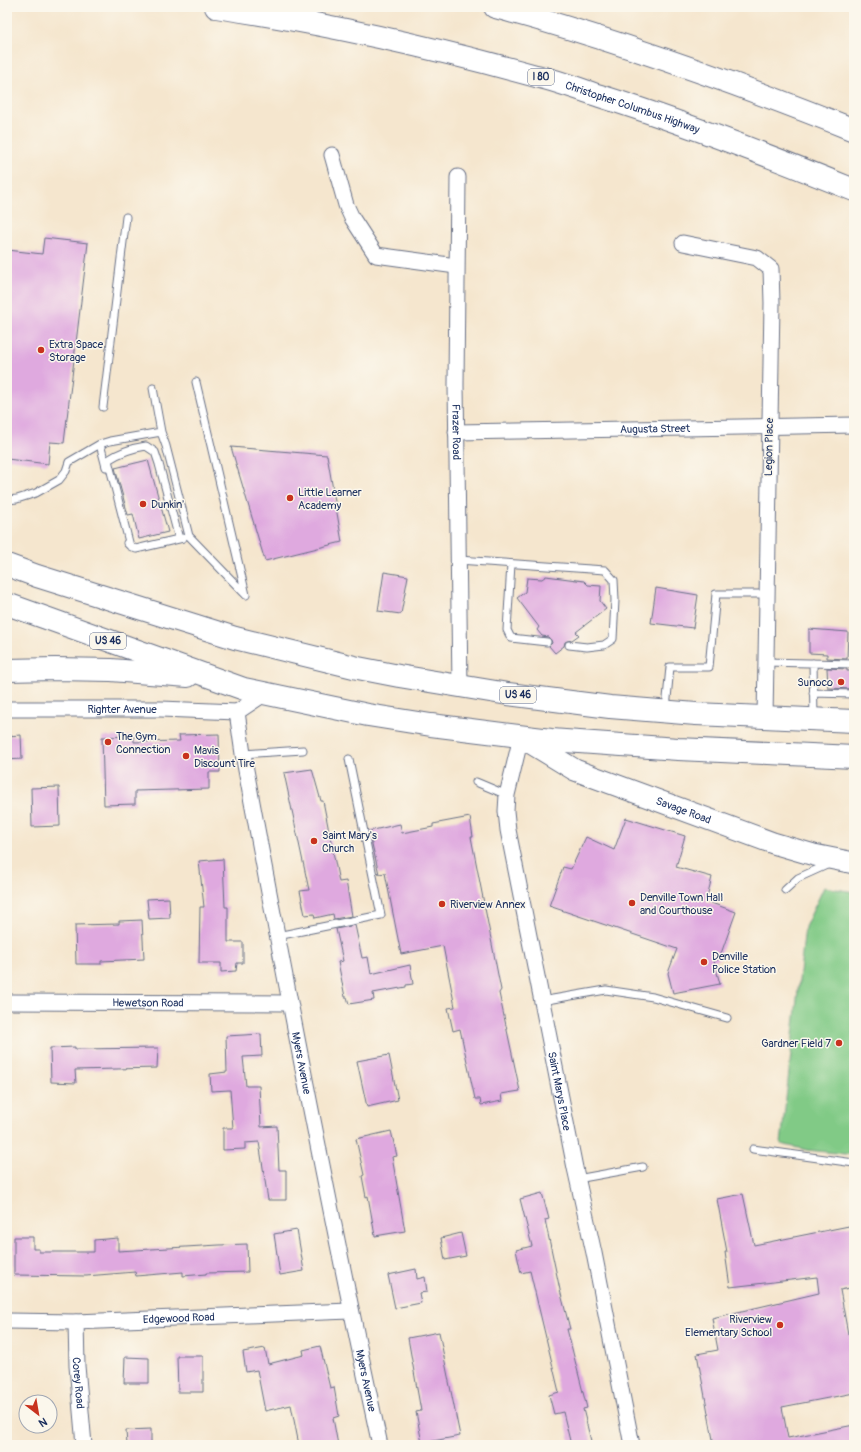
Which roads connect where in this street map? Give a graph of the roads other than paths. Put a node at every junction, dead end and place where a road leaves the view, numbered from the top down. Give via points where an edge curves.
1 (216, 7) edge
2 (495, 7) edge
3 (854, 130) edge
4 (332, 155) dead end
5 (458, 177) dead end
6 (854, 190) edge
7 (126, 217) dead end
8 (683, 243) dead end
9 (456, 266) junction
10 (196, 382) dead end
11 (153, 388) dead end
12 (103, 407) dead end
13 (854, 425) edge
14 (769, 427) junction
15 (161, 432) junction
16 (456, 432) junction
17 (100, 444) junction
18 (7, 500) edge
19 (189, 536) junction
20 (179, 539) junction
21 (130, 546) junction
22 (458, 560) junction
23 (511, 564) junction
24 (7, 565) edge
25 (38, 576) junction
26 (7, 577) edge
27 (766, 594) junction
28 (7, 604) edge
29 (547, 642) dead end
30 (568, 645) dead end
31 (765, 662) junction
32 (812, 663) junction
33 (854, 664) edge
34 (7, 670) edge
35 (210, 676) junction
36 (460, 687) junction
37 (813, 693) junction
38 (264, 694) junction
39 (854, 694) edge
40 (7, 709) edge
41 (237, 712) junction
42 (666, 712) junction
43 (765, 718) junction
44 (814, 720) junction
45 (854, 721) edge
46 (521, 737) junction
47 (303, 750) dead end
48 (243, 754) junction
49 (854, 757) edge
50 (349, 758) dead end
51 (476, 782) dead end
52 (507, 795) junction
53 (846, 862) edge
54 (785, 890) dead end
55 (277, 936) junction
56 (541, 1001) junction
57 (7, 1002) edge
58 (289, 1003) junction
59 (727, 1018) dead end
60 (753, 1149) dead end
61 (854, 1163) edge
62 (643, 1167) dead end
63 (577, 1179) junction
64 (350, 1310) junction
65 (7, 1321) edge
66 (76, 1322) junction
67 (84, 1445) edge
68 (380, 1445) edge
69 (632, 1445) edge

1 - 6 highway, Christopher Columbus Highway / I 80 via 410,43 537,76 661,115
2 - 3 highway via 667,60 761,93
4 - 9 street via 346,205 376,255
5 - 9 street, Frazer Road
7 - 12 lane
8 - 14 street, Legion Place via 757,258 771,269
9 - 16 street, Frazer Road
10 - 19 lane via 246,596
11 - 15 lane
13 - 14 street, Augusta Street
14 - 16 street, Augusta Street
14 - 27 street, Legion Place
15 - 17 lane
15 - 19 lane
16 - 22 street, Frazer Road
17 - 18 lane via 69,462 59,480 36,494
17 - 21 lane via 126,541
19 - 20 lane
20 - 21 lane via 136,549
20 - 21 lane via 155,452 146,446 136,447 120,452 108,460
22 - 23 lane
22 - 36 street, Frazer Road
23 - 29 lane via 507,630 511,638
23 - 30 lane via 605,570 614,580 613,639 604,645
24 - 25 highway, US 46
25 - 26 highway
25 - 36 highway, US 46 via 235,638 358,668
27 - 31 street, Legion Place
27 - 42 lane via 716,594 710,667 670,667
28 - 35 highway, US 46
31 - 32 lane
31 - 43 street, Legion Place
32 - 33 lane
32 - 37 lane
34 - 35 highway via 97,670
35 - 38 highway, US 46
36 - 42 highway, US 46
37 - 39 lane
37 - 44 lane
38 - 41 street
38 - 46 highway, US 46 via 368,716
40 - 41 street, Righter Avenue via 161,709
41 - 48 street, Myers Avenue
42 - 43 highway, US 46
43 - 44 highway, US 46
44 - 45 highway, US 46
46 - 49 highway, US 46 via 678,749
46 - 52 street, Saint Marys Place
46 - 53 street, Savage Road via 575,770 773,843
47 - 48 lane
48 - 55 street, Myers Avenue
50 - 55 lane via 381,914
51 - 52 lane
52 - 56 street, Saint Marys Place via 508,830
53 - 54 lane via 798,878
55 - 58 street, Myers Avenue
56 - 59 lane via 606,990 666,1000
56 - 63 street, Saint Marys Place
57 - 58 street, Hewetson Road
58 - 64 street, Myers Avenue
60 - 61 lane
62 - 63 lane
63 - 69 street, Saint Marys Place
64 - 66 street, Edgewood Road
64 - 68 street, Myers Avenue
65 - 66 street, Edgewood Road
66 - 67 street, Corey Road

